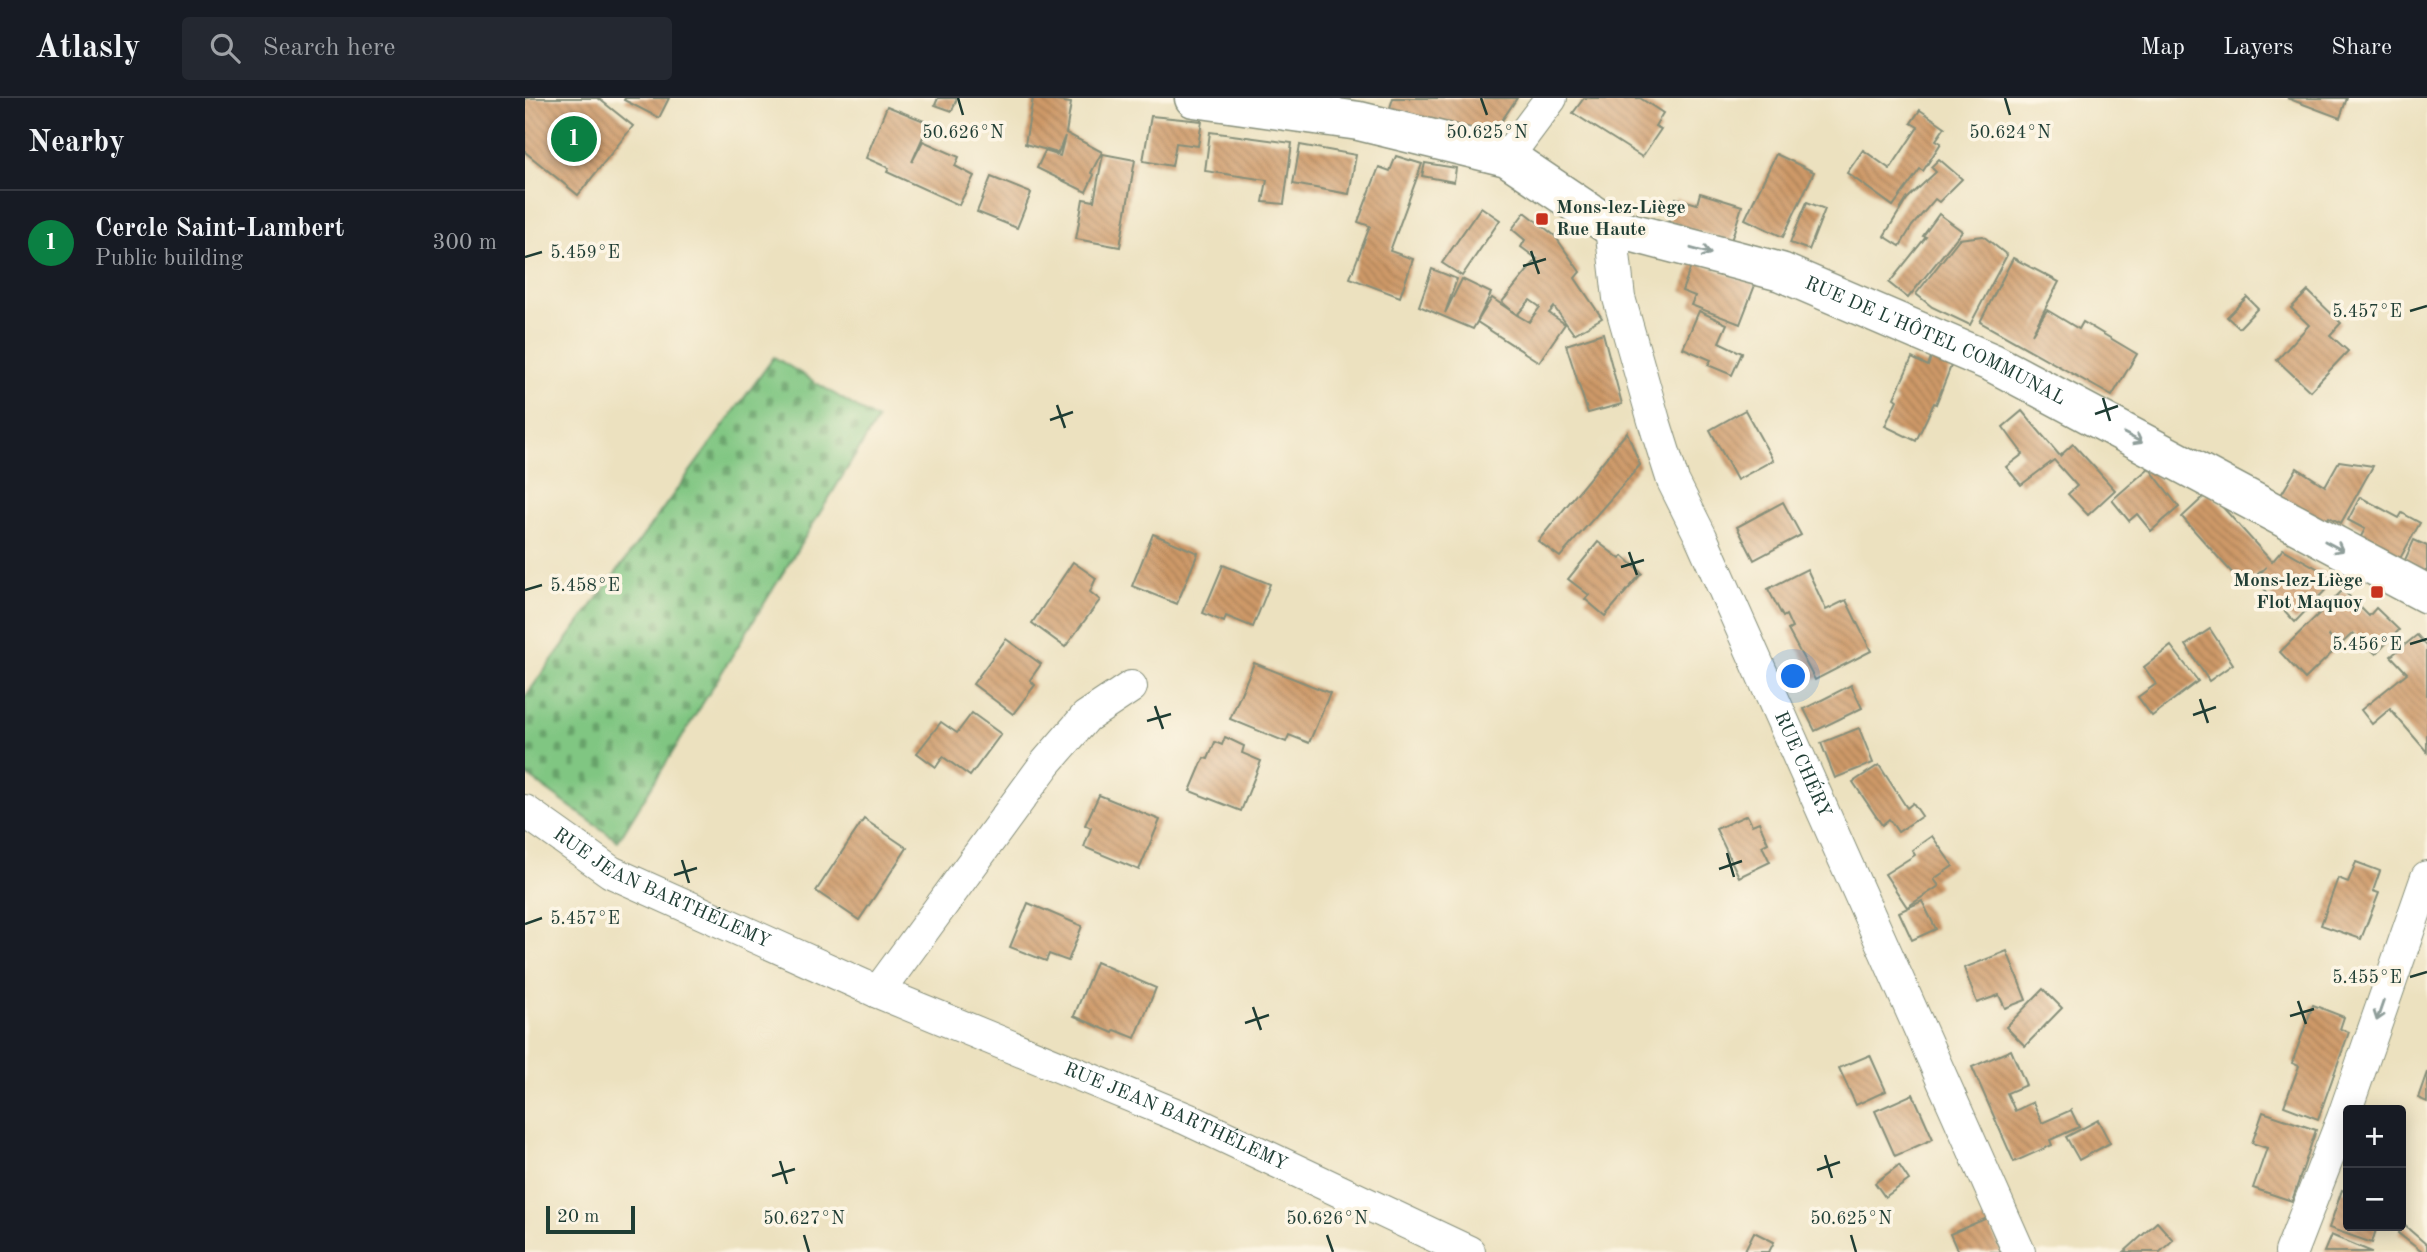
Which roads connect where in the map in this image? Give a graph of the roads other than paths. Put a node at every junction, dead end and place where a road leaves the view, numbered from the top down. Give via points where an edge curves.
1 (1194, 98) edge
2 (1551, 98) edge
3 (1364, 109) edge
4 (1507, 157) junction
5 (1611, 227) junction
6 (2427, 594) edge
7 (1131, 687) dead end
8 (525, 811) edge
9 (2427, 877) edge
10 (878, 992) junction
11 (1469, 1252) edge
12 (2019, 1252) edge
13 (2291, 1252) edge

1 - 3 street
2 - 4 street
3 - 4 street
4 - 5 street, RUE DE L'HÔTEL COMMUNAL
5 -> 6 street, RUE DE L'HÔTEL COMMUNAL via 1781,272 1993,363
5 - 12 street, RUE CHÉRY via 1619,298 1672,481
7 - 10 street via 1086,717 1046,763
8 - 10 street, RUE JEAN BARTHÉLEMY via 611,872
9 -> 13 street
10 - 11 street, RUE JEAN BARTHÉLEMY via 1187,1119

